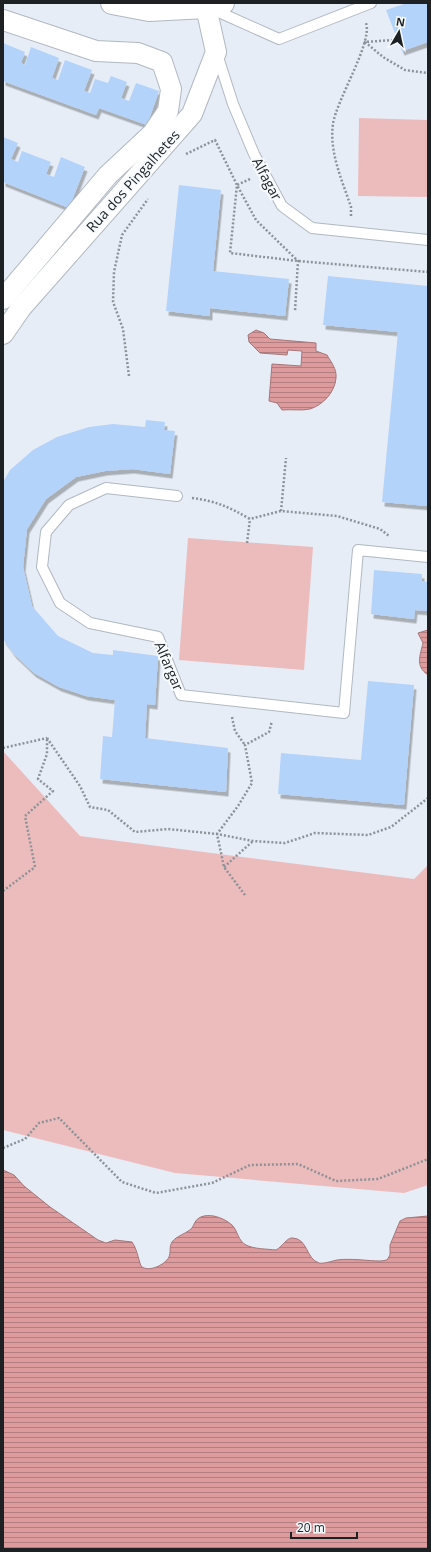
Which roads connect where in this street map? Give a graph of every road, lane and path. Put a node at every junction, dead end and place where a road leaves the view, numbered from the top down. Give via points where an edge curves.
1 (112, 3) edge
2 (371, 3) edge
3 (214, 5) edge
4 (360, 7) junction
5 (3, 20) edge
6 (392, 40) dead end
7 (365, 42) junction
8 (216, 52) junction
9 (428, 73) edge
10 (180, 158) dead end
11 (249, 179) dead end
12 (237, 185) junction
13 (148, 198) dead end
14 (350, 232) junction
15 (428, 240) edge
16 (298, 261) junction
17 (428, 272) edge
18 (3, 299) edge
19 (295, 311) dead end
20 (3, 334) edge
21 (129, 376) dead end
22 (286, 458) dead end
23 (176, 496) dead end
24 (204, 499) dead end
25 (281, 511) junction
26 (250, 519) junction
27 (248, 543) dead end
28 (412, 556) junction
29 (428, 557) edge
30 (228, 701) junction
31 (275, 705) junction
32 (46, 738) junction
33 (245, 745) junction
34 (3, 748) edge
35 (428, 798) edge
36 (217, 834) junction
37 (253, 841) junction
38 (224, 867) junction
39 (3, 891) edge
40 (245, 895) dead end
41 (3, 1148) edge
42 (428, 1159) edge

1 - 3 street via 149,10
2 - 4 lane
3 - 4 lane via 279,39
3 - 8 street
4 - 7 path via 368,27
5 - 18 street via 96,51 138,53 162,62 171,89 168,111 153,133 108,175
6 - 7 path
7 - 9 path via 405,70
7 - 14 path via 333,123 332,148 351,207
8 - 14 lane, Alfagar via 233,104 254,154 282,206 312,228
8 - 20 street, Rua dos Pingalhetes via 192,114 20,308
10 - 12 path via 215,140
11 - 12 path
12 - 16 path via 256,220
12 - 16 path via 230,253
13 - 21 path via 122,235 114,272 114,302 122,329
14 - 15 lane, Alfagar
16 - 17 path
16 - 19 path
22 - 25 path
23 - 30 lane, Alfargar via 106,488 69,505 46,532 42,567 60,603 90,623 158,637 181,695
24 - 26 path via 226,505
25 - 26 path
25 - 28 path via 337,516 380,529
26 - 27 path
28 - 29 lane, Alfargar
28 - 31 lane, Alfargar via 358,550 344,713
30 - 31 lane, Alfargar
30 - 33 path via 235,731
31 - 33 path via 269,732
32 - 34 path
32 - 36 path via 80,786 90,807 108,810 135,832 168,829
32 - 39 path via 47,754 38,779 53,792 26,816 35,867
33 - 36 path via 252,784
35 - 37 path via 391,827 368,835 315,833 285,843
36 - 37 path
36 - 38 path
37 - 38 path
38 - 40 path
41 - 42 path via 25,1140 39,1124 58,1118 122,1182 156,1193 212,1183 250,1165 298,1164 336,1181 378,1179

